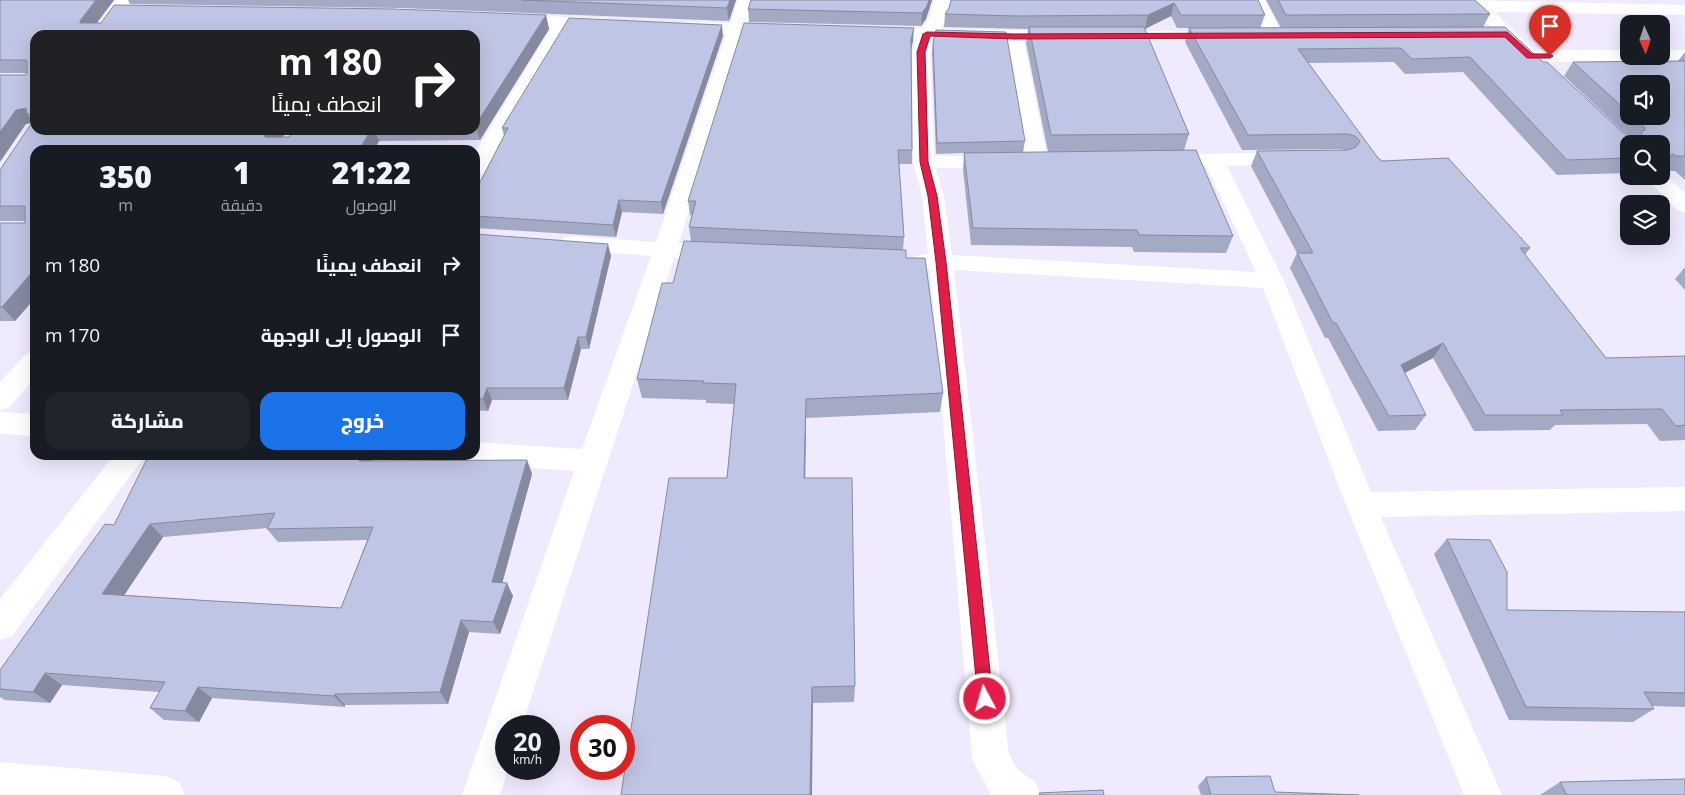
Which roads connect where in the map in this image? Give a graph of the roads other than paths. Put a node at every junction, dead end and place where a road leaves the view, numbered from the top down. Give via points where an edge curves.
1 (746, 0) edge
2 (942, 0) edge
3 (1257, 0) edge
4 (1475, 4) edge
5 (1597, 4) edge
6 (1658, 5) edge
7 (124, 8) edge
8 (416, 8) edge
9 (1685, 10) edge
10 (379, 15) edge
11 (399, 15) junction
12 (496, 19) edge
13 (564, 22) junction
14 (622, 24) edge
15 (670, 26) edge
16 (738, 29) junction
17 (104, 30) edge
18 (386, 30) edge
19 (798, 30) edge
20 (857, 32) edge
21 (927, 34) junction
22 (1488, 34) edge
23 (1507, 34) junction
24 (1274, 35) junction
25 (1293, 35) edge
26 (1014, 36) junction
27 (1670, 55) edge
28 (1530, 56) junction
29 (1620, 56) edge
30 (1685, 56) edge
31 (1551, 77) edge
32 (1312, 158) edge
33 (1175, 160) edge
34 (1214, 160) junction
35 (480, 161) edge
36 (924, 162) junction
37 (1664, 185) edge
38 (1685, 205) edge
39 (551, 242) edge
40 (666, 250) junction
41 (705, 252) edge
42 (902, 260) edge
43 (941, 262) junction
44 (1272, 281) junction
45 (30, 367) edge
46 (0, 400) edge
47 (0, 423) edge
48 (30, 425) edge
49 (480, 453) edge
50 (126, 460) edge
51 (592, 460) junction
52 (1685, 499) edge
53 (1361, 505) junction
54 (0, 625) edge
55 (0, 781) edge
56 (166, 795) edge
57 (481, 795) edge
58 (1022, 795) edge
59 (1483, 795) edge

1 - 16 street
2 - 21 street via 937,20
3 - 24 street
4 - 5 street
4 - 23 street
5 - 6 street
6 - 9 street
7 - 17 street
8 - 11 street
10 - 11 street
11 - 18 street
12 - 13 street
13 - 14 street
13 - 35 street
15 - 16 street
16 - 19 street
16 - 40 street
20 - 21 street
21 - 26 street
21 - 36 street via 921,52
22 - 23 street
23 - 28 street
24 - 25 street
24 - 26 street
26 - 36 street via 1047,161
27 - 30 street
28 - 29 street
28 - 31 street
32 - 34 street
33 - 34 street
34 - 44 street
36 - 43 street via 933,196
37 - 38 street
39 - 40 street
40 - 41 street
40 - 51 street
42 - 43 street
43 - 44 street
43 - 58 street via 992,759 1005,783
44 - 53 street
45 - 46 street
47 - 48 street
49 - 51 street
50 - 54 street
51 - 57 street
52 - 53 street
53 - 59 street
55 - 56 street

